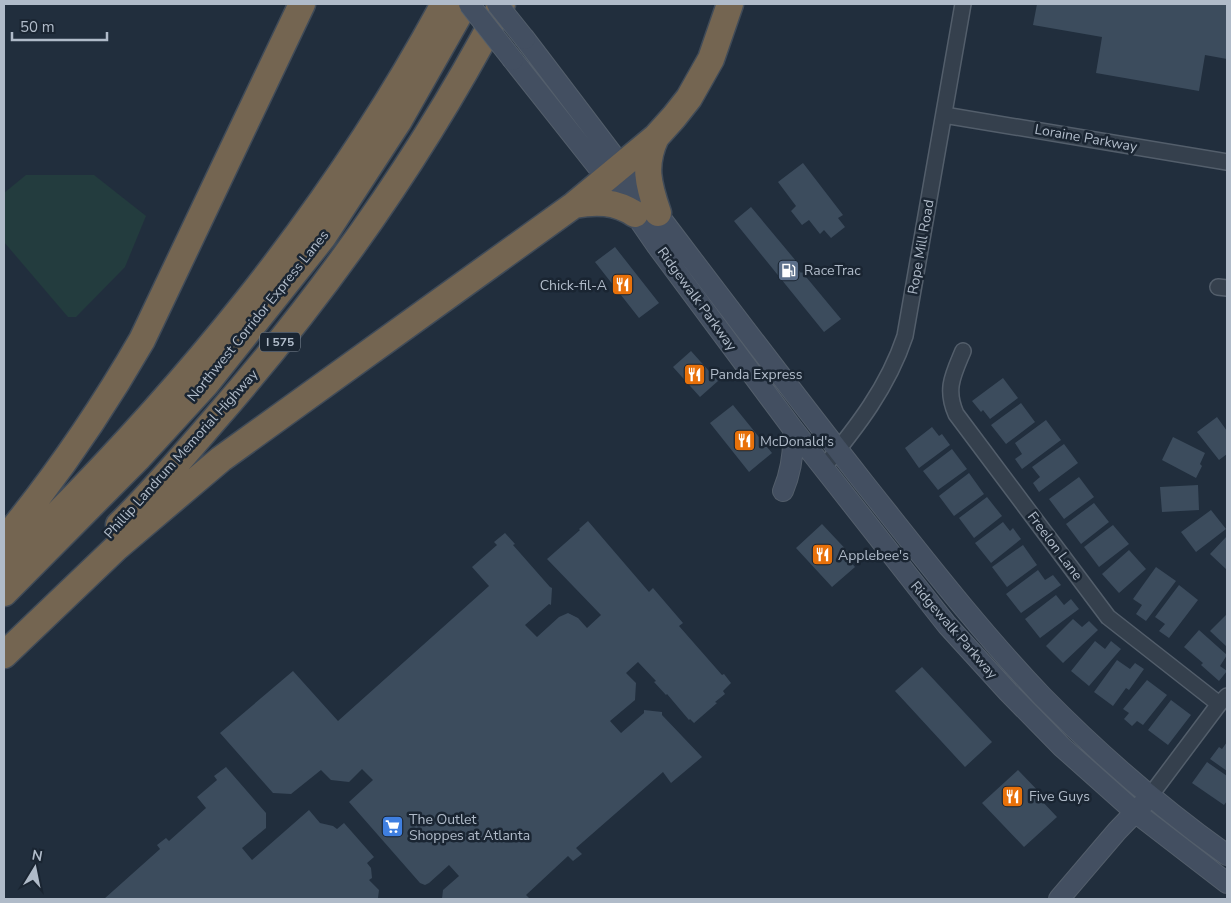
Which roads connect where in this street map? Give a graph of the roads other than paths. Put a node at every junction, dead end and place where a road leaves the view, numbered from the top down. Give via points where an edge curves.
1 (302, 4) edge
2 (444, 4) edge
3 (466, 4) edge
4 (469, 4) edge
5 (497, 4) edge
6 (502, 4) edge
7 (730, 4) edge
8 (963, 4) edge
9 (944, 114) junction
10 (656, 137) junction
11 (425, 138) junction
12 (1227, 162) edge
13 (614, 171) junction
14 (574, 206) junction
15 (647, 213) junction
16 (964, 352) dead end
17 (793, 428) junction
18 (838, 450) junction
19 (823, 468) junction
20 (784, 492) dead end
21 (4, 540) edge
22 (4, 567) edge
23 (4, 593) edge
24 (4, 611) edge
25 (4, 637) edge
26 (4, 655) edge
27 (1223, 700) edge
28 (1150, 796) junction
29 (1135, 812) junction
30 (1227, 855) edge
31 (1227, 882) edge
32 (1058, 899) edge

1 - 21 highway via 142,340 83,436
2 - 22 highway via 365,139 253,294 178,386
3 - 23 highway, Northwest Corridor Express Lanes via 398,122 317,244 206,384 119,478
4 - 13 main road, Ridgewalk Parkway, bridge via 513,60
5 - 13 main road, Ridgewalk Parkway, bridge
6 - 11 highway, Phillip Landrum Memorial Highway / I 575
7 - 10 highway via 711,59 689,98
8 - 9 street, Rope Mill Road
9 - 12 street, Loraine Parkway
9 - 18 street, Rope Mill Road via 904,336 887,380
10 - 13 highway
10 - 15 highway via 647,167 651,193
11 - 24 highway via 216,398 80,542
11 - 25 highway, Phillip Landrum Memorial Highway / I 575 via 352,248 264,364 129,516
13 - 14 highway
13 - 15 main road, Ridgewalk Parkway
14 - 15 highway via 607,203
14 - 26 highway via 221,459 116,548
15 - 17 main road, Ridgewalk Parkway via 663,254
15 - 18 main road, Ridgewalk Parkway
16 - 27 street, Freelon Lane via 951,379 950,401 956,414 1108,617
17 - 19 main road, Ridgewalk Parkway
17 - 20 main road via 793,460
18 - 19 street, Rope Mill Road
18 - 28 main road, Ridgewalk Parkway via 1005,656 1085,738
19 - 29 main road, Ridgewalk Parkway via 975,656 1062,747
27 - 28 street
28 - 29 main road
28 - 30 main road, Ridgewalk Parkway
29 - 31 main road, Ridgewalk Parkway
29 - 32 main road

